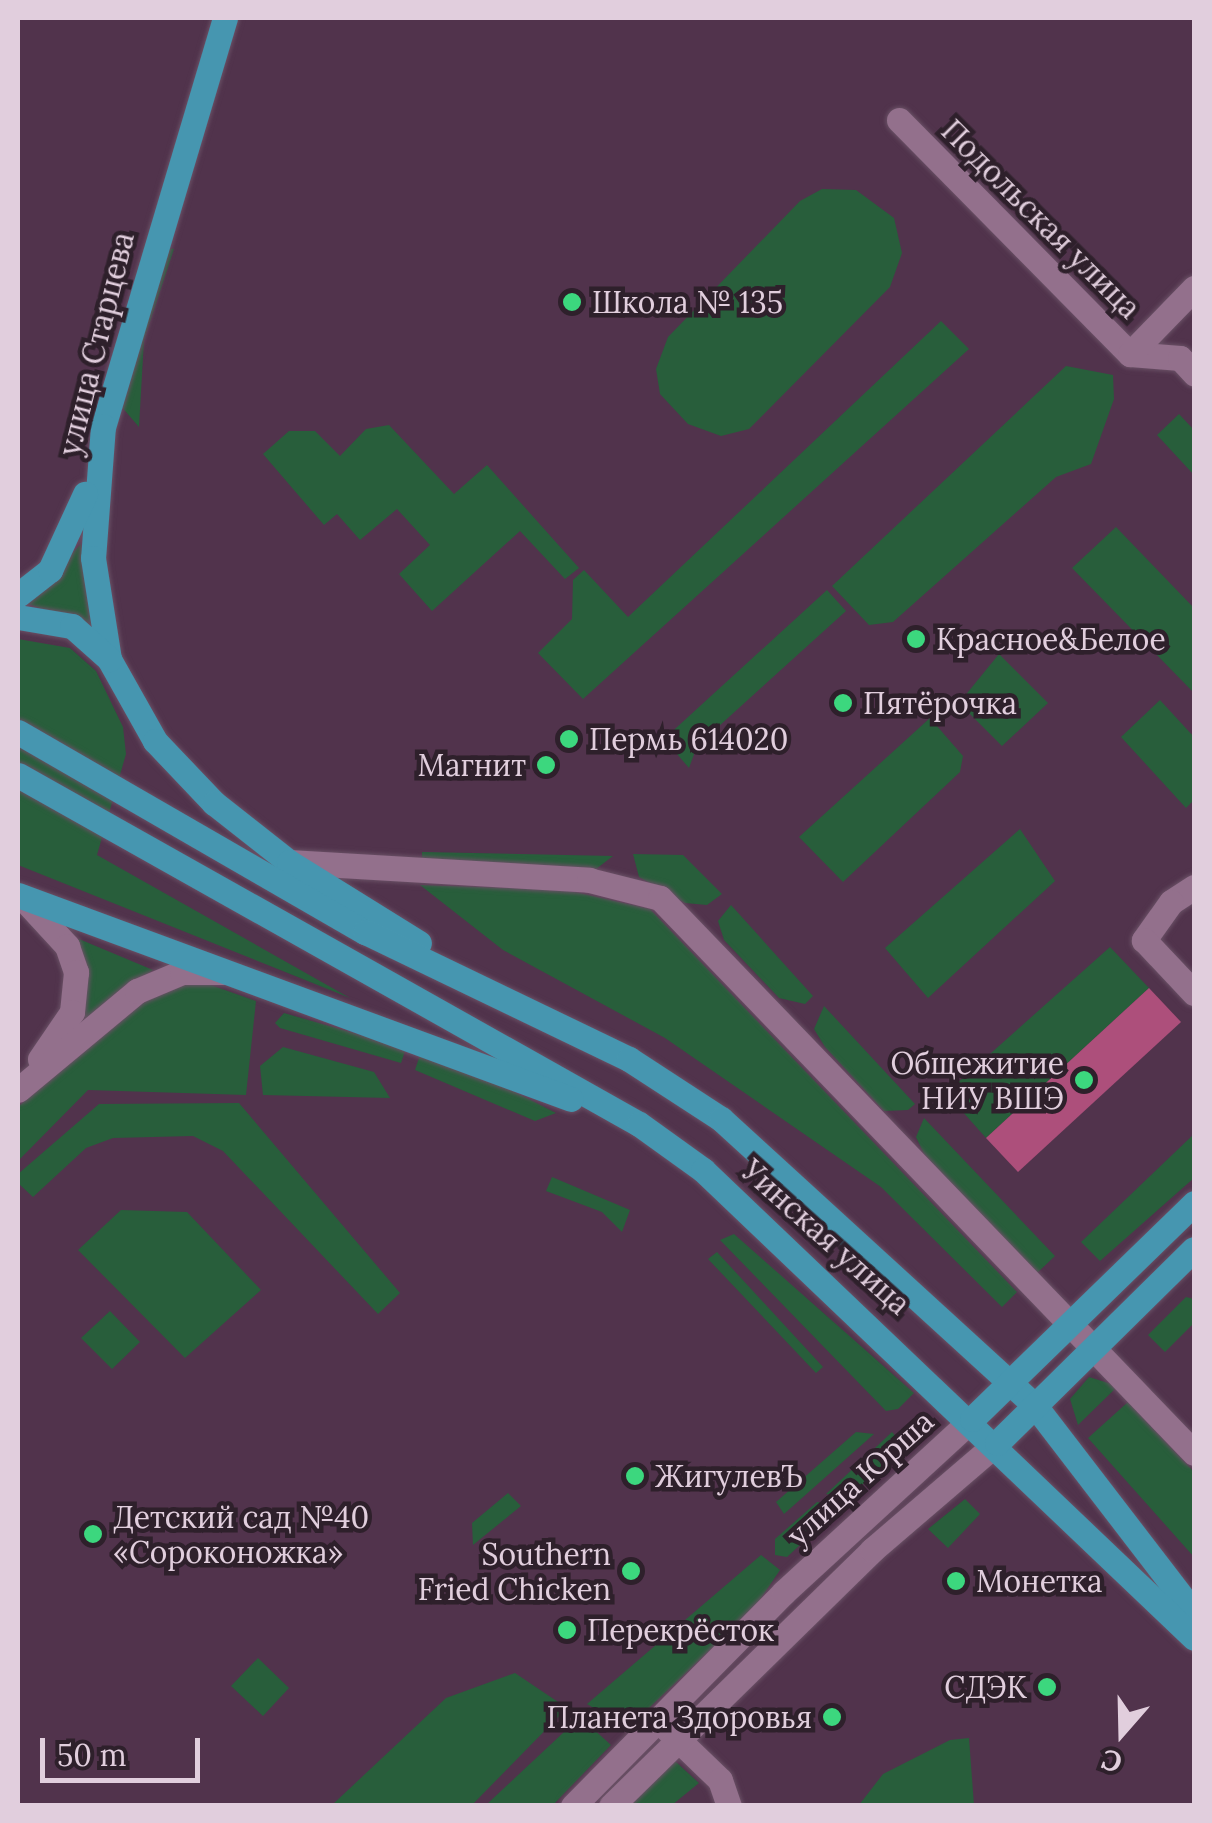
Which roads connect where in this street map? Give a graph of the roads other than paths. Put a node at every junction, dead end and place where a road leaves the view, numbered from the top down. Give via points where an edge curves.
1 (225, 18) edge
2 (899, 120) dead end
3 (1194, 288) edge
4 (1130, 354) junction
5 (1194, 373) edge
6 (103, 426) junction
7 (18, 595) edge
8 (18, 617) edge
9 (109, 659) junction
10 (18, 732) edge
11 (18, 775) edge
12 (289, 862) junction
13 (1194, 888) edge
14 (20, 896) edge
15 (223, 972) junction
16 (1194, 994) edge
17 (508, 1000) junction
18 (20, 1087) edge
19 (639, 1124) junction
20 (1194, 1204) edge
21 (1194, 1249) edge
22 (1067, 1323) junction
23 (1094, 1349) junction
24 (1008, 1383) junction
25 (1036, 1407) junction
26 (972, 1419) junction
27 (998, 1444) junction
28 (1194, 1454) edge
29 (1194, 1613) edge
30 (1194, 1638) edge
31 (667, 1729) junction
32 (573, 1806) edge
33 (611, 1806) edge
34 (729, 1806) edge

1 - 6 main road, улица Старцева
2 - 4 street, Подольская улица
3 - 4 street
4 - 5 street, Подольская улица via 1180,358
6 - 7 main road via 70,540 50,570
6 - 9 main road, улица Старцева via 92,558
8 - 9 main road via 72,626
9 - 12 main road, улица Старцева via 155,742
10 - 17 main road, Уинская улица via 365,932
11 - 19 main road, Уинская улица
12 - 17 main road, улица Старцева
12 - 22 street via 604,882 660,898
13 - 16 street via 1170,902 1144,940
14 - 15 main road
14 - 18 street via 67,946 76,982 72,1012
15 - 18 street via 182,972 138,991
15 - 19 main road
17 - 24 main road, Уинская улица via 629,1059 721,1119
19 - 26 main road, Уинская улица via 774,1230
20 - 22 main road, улица Юрша
21 - 23 main road, улица Юрша
22 - 23 street
22 - 24 main road, улица Юрша
23 - 25 main road, улица Юрша
23 - 28 street
24 - 25 main road, Уинская улица
24 - 26 main road, улица Юрша
25 - 27 main road, улица Юрша
25 - 29 main road, Уинская улица
26 - 27 main road, Уинская улица
26 - 31 street, улица Юрша
27 - 30 main road, Уинская улица
27 - 31 street, улица Юрша
31 - 32 street, улица Юрша
31 - 33 street, улица Юрша
31 - 34 street via 720,1780

